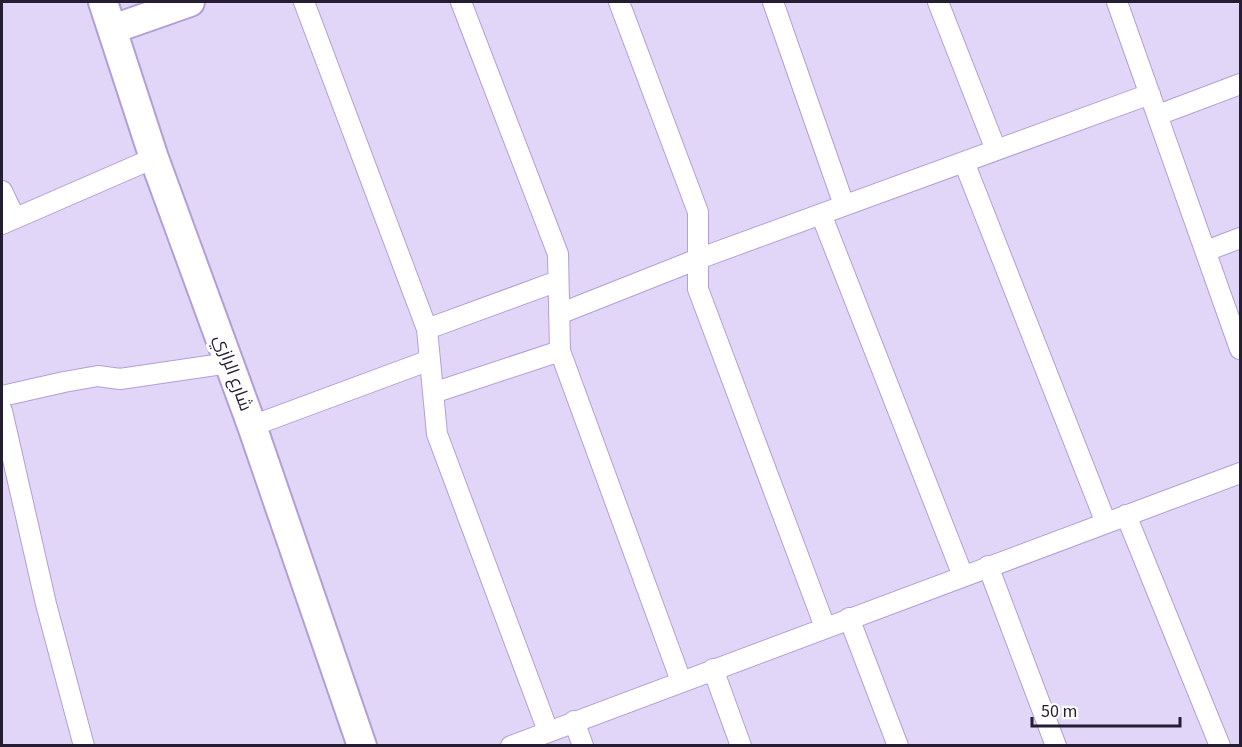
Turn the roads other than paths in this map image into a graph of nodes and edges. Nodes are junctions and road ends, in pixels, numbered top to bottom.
1 (103, 2) edge
2 (189, 2) edge
3 (304, 2) edge
4 (461, 2) edge
5 (619, 2) edge
6 (773, 2) edge
7 (938, 2) edge
8 (1117, 2) edge
9 (113, 29) junction
10 (1240, 84) edge
11 (1150, 94) junction
12 (1158, 115) junction
13 (996, 150) junction
14 (154, 158) junction
15 (964, 162) junction
16 (2, 191) edge
17 (844, 206) junction
18 (821, 214) junction
19 (8, 221) edge
20 (1240, 238) edge
21 (1206, 251) junction
22 (698, 259) junction
23 (558, 281) junction
24 (559, 314) junction
25 (427, 329) junction
26 (1240, 349) edge
27 (560, 351) junction
28 (430, 360) junction
29 (229, 363) junction
30 (433, 393) junction
31 (2, 396) edge
32 (2, 411) edge
33 (252, 426) junction
34 (1240, 472) edge
35 (1126, 515) junction
36 (1106, 523) junction
37 (988, 566) junction
38 (963, 576) junction
39 (849, 618) junction
40 (825, 627) junction
41 (713, 669) junction
42 (681, 681) junction
43 (574, 721) junction
44 (548, 731) junction
45 (84, 746) edge
46 (362, 746) edge
47 (511, 746) edge
48 (583, 746) edge
49 (741, 746) edge
50 (898, 746) edge
51 (1056, 746) edge
52 (1220, 746) edge

1 - 9 street, شارع الرازي
2 - 9 street
3 - 25 street
4 - 23 street
5 - 22 street
6 - 17 street
7 - 13 street
8 - 11 street
9 - 14 street, شارع الرازي
10 - 12 street
11 - 12 street
11 - 13 street
12 - 21 street
13 - 15 street
14 - 19 street
14 - 29 street, شارع الرازي
15 - 17 street
15 - 36 street
16 - 19 street
17 - 18 street
18 - 22 street
18 - 38 street
20 - 21 street
21 - 26 street
22 - 24 street
22 - 40 street
23 - 24 street
23 - 25 street
24 - 27 street
25 - 28 street
27 - 30 street
27 - 42 street
28 - 30 street
28 - 33 street
29 - 31 street
29 - 33 street, شارع الرازي
30 - 44 street
32 - 45 street
33 - 46 street, شارع الرازي
34 - 35 street
35 - 36 street
35 - 52 street
36 - 37 street
37 - 38 street
37 - 51 street
38 - 39 street
39 - 40 street
39 - 50 street
40 - 41 street
41 - 42 street
41 - 49 street
42 - 43 street
43 - 44 street
43 - 48 street
44 - 47 street

